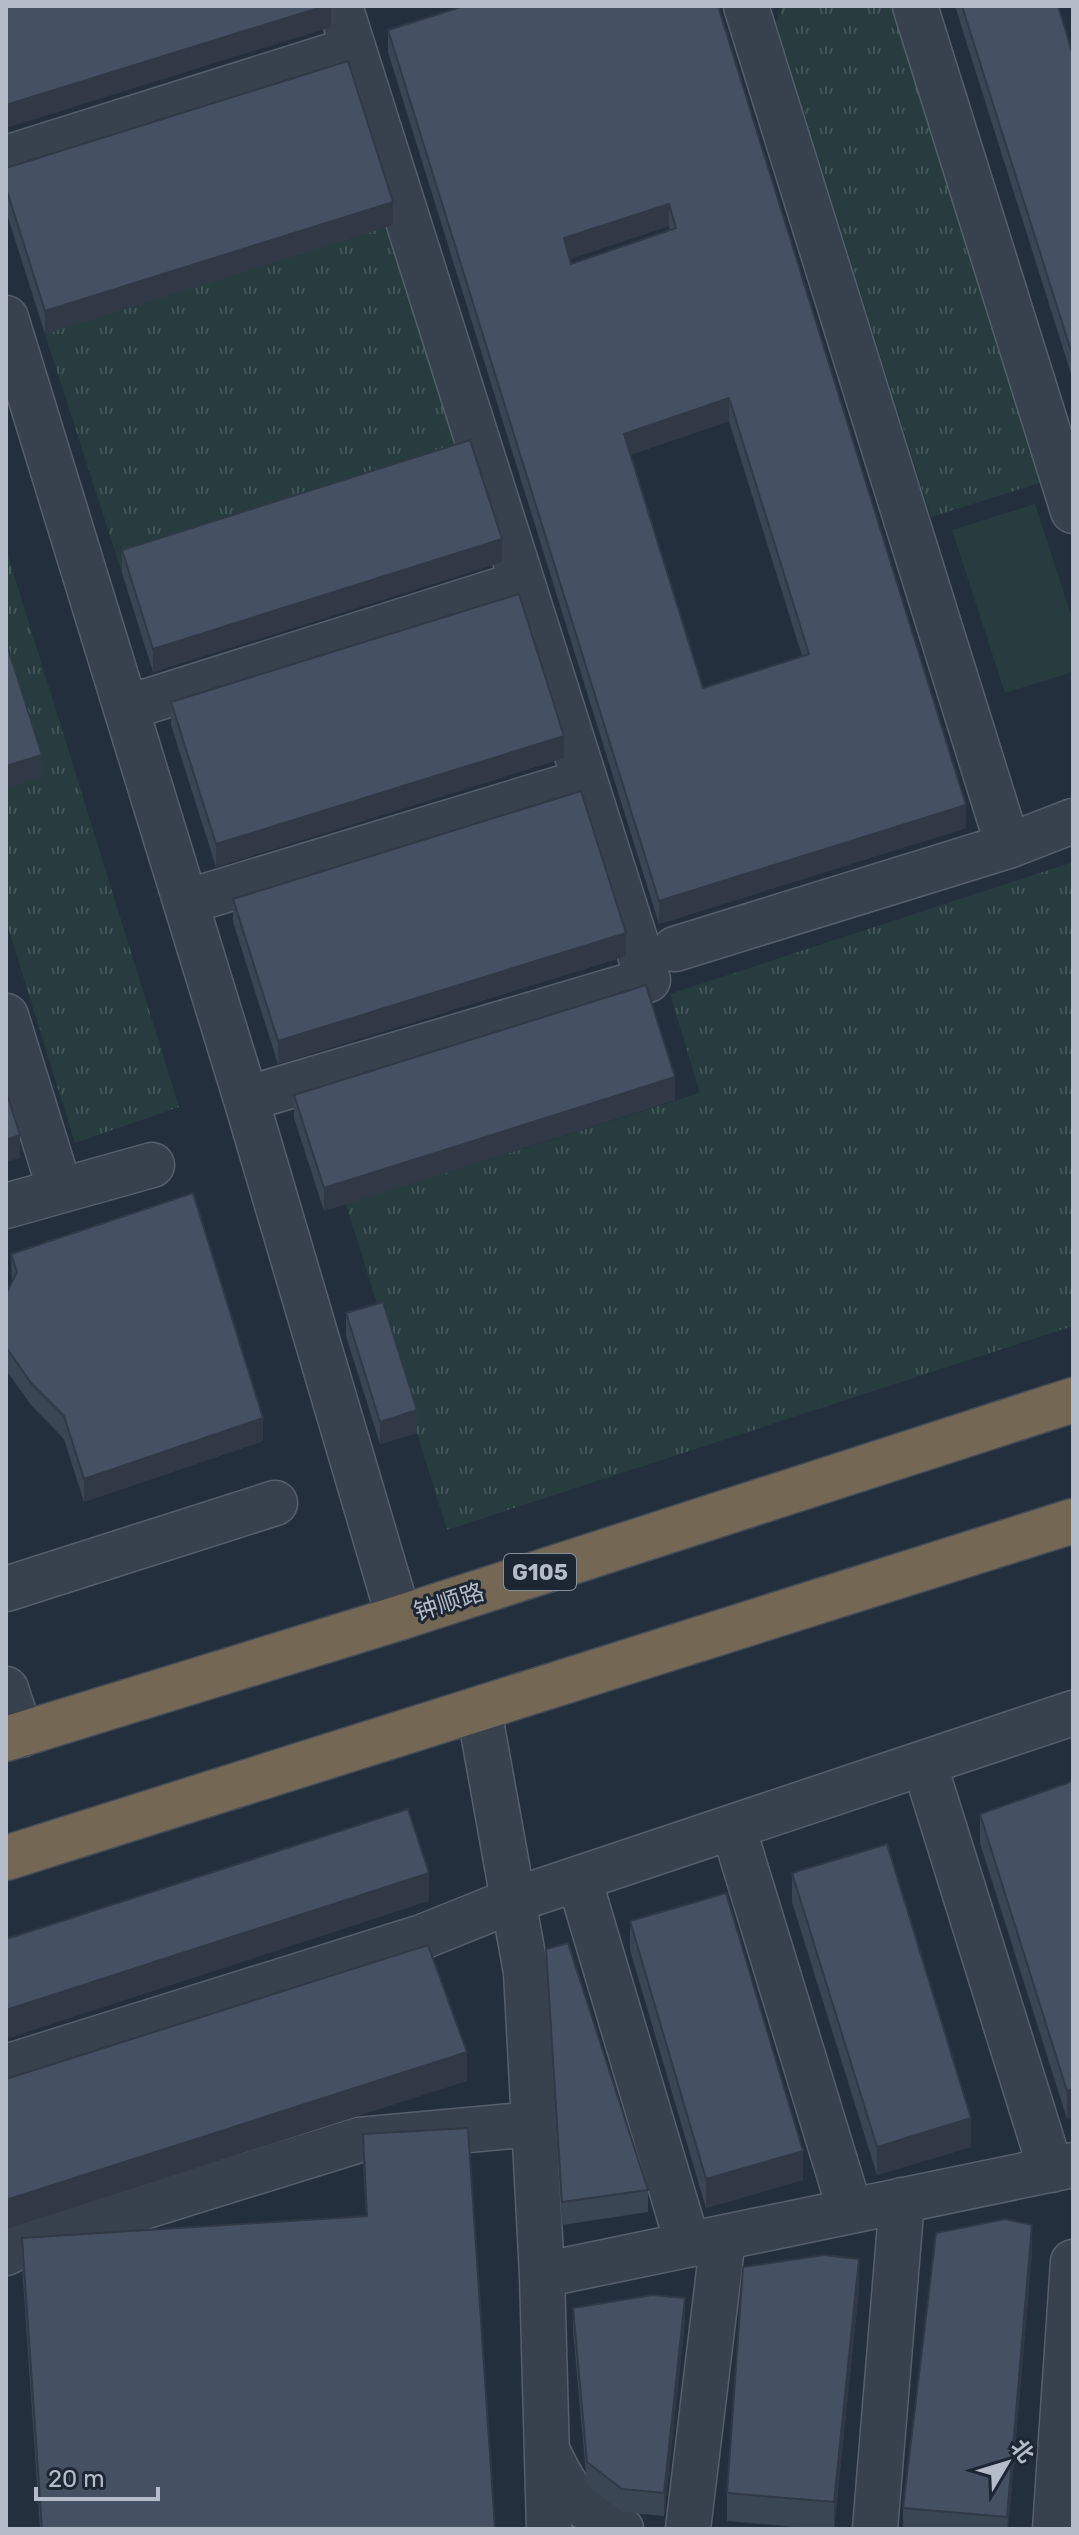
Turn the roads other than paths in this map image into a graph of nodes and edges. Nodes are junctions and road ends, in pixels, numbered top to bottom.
1 (340, 6) edge
2 (746, 6) edge
3 (915, 6) edge
4 (353, 49) junction
5 (6, 158) edge
6 (6, 318) edge
7 (1073, 511) edge
8 (522, 583) junction
9 (126, 708) junction
10 (585, 781) junction
11 (1073, 821) edge
12 (1008, 846) junction
13 (186, 902) junction
14 (675, 949) dead end
15 (6, 1016) edge
16 (246, 1099) junction
17 (152, 1165) dead end
18 (60, 1190) junction
19 (6, 1206) edge
20 (1073, 1400) edge
21 (275, 1503) dead end
22 (1073, 1521) edge
23 (6, 1589) edge
24 (399, 1618) junction
25 (6, 1689) edge
26 (479, 1710) junction
27 (1073, 1713) edge
28 (14, 1737) edge
29 (924, 1763) junction
30 (733, 1827) junction
31 (6, 1858) edge
32 (579, 1879) junction
33 (514, 1900) junction
34 (6, 2067) edge
35 (534, 2124) junction
36 (1062, 2167) edge
37 (902, 2200) junction
38 (850, 2210) junction
39 (706, 2241) junction
40 (6, 2253) edge
41 (1073, 2262) edge
42 (542, 2275) junction
43 (549, 2454) junction
44 (549, 2529) edge
45 (621, 2529) edge
46 (688, 2529) edge
47 (875, 2529) edge
48 (1055, 2529) edge

1 - 4 lane
2 - 12 lane
3 - 7 lane
4 - 5 lane
4 - 8 lane
6 - 9 lane
8 - 9 lane
8 - 10 lane
9 - 13 lane
10 - 13 lane
10 - 16 lane
11 - 12 lane
12 - 14 lane
13 - 16 lane
15 - 18 lane
16 - 24 lane
17 - 18 lane
18 - 19 lane
20 - 24 highway, 钟顺路 / G105
21 - 23 lane
22 - 26 highway
24 - 28 highway, 钟顺路 / G105
25 - 28 lane
26 - 31 highway
26 - 33 lane
27 - 29 lane
29 - 30 lane
29 - 36 lane
30 - 32 lane
30 - 38 lane
32 - 33 lane
32 - 39 lane
33 - 34 lane
33 - 35 lane
35 - 40 lane
35 - 42 lane
36 - 37 lane
37 - 38 lane
37 - 47 lane
38 - 39 lane
39 - 42 lane
39 - 46 lane
41 - 48 lane
42 - 43 lane
43 - 44 lane
43 - 45 lane

